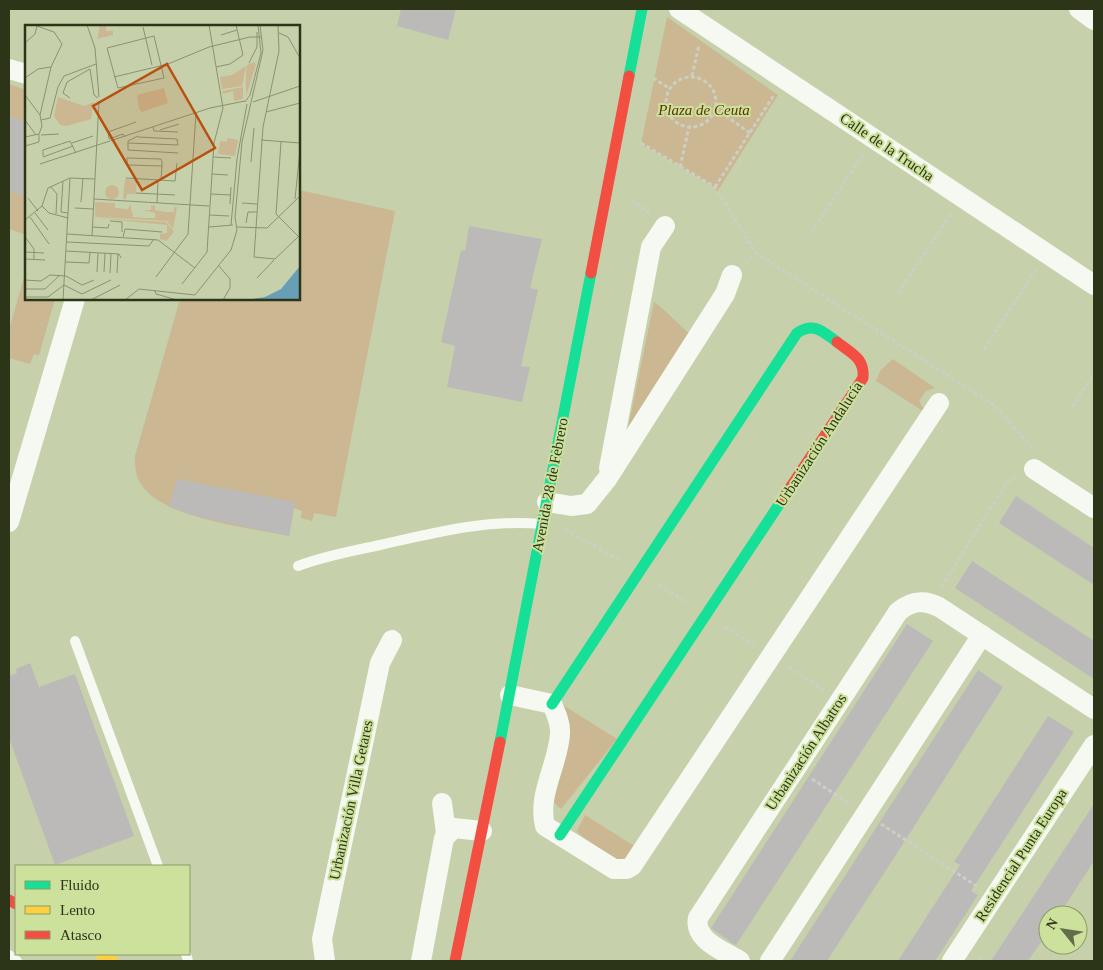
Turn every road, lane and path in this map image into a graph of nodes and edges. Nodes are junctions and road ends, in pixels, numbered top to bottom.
1 (642, 9) edge
2 (679, 9) edge
3 (1079, 9) edge
4 (1094, 20) edge
5 (703, 25) junction
6 (9, 69) edge
7 (25, 74) edge
8 (692, 76) junction
9 (652, 78) dead end
10 (785, 79) junction
11 (669, 88) junction
12 (715, 108) junction
13 (689, 127) junction
14 (750, 133) junction
15 (873, 138) junction
16 (680, 167) dead end
17 (714, 187) dead end
18 (962, 197) junction
19 (665, 226) dead end
20 (811, 233) dead end
21 (1046, 254) junction
22 (732, 275) dead end
23 (1094, 285) edge
24 (898, 293) dead end
25 (75, 300) edge
26 (984, 349) dead end
27 (1094, 374) edge
28 (939, 403) dead end
29 (1072, 407) dead end
30 (1034, 469) dead end
31 (607, 479) junction
32 (547, 502) junction
33 (1094, 508) edge
34 (9, 522) edge
35 (542, 524) junction
36 (298, 566) dead end
37 (982, 635) junction
38 (392, 640) dead end
39 (75, 641) dead end
40 (510, 695) junction
41 (552, 704) junction
42 (1094, 709) edge
43 (1093, 748) edge
44 (796, 768) junction
45 (442, 803) dead end
46 (866, 814) junction
47 (482, 831) junction
48 (446, 833) junction
49 (560, 835) junction
50 (158, 865) edge
51 (993, 897) junction
52 (9, 955) edge
53 (102, 955) edge
54 (17, 961) edge
55 (113, 961) edge
56 (324, 961) edge
57 (421, 961) edge
58 (455, 961) edge
59 (740, 961) edge
60 (770, 961) edge
61 (952, 961) edge

1 - 32 street, Avenida 28 de Febrero
2 - 5 street, Calle de la Trucha
3 - 4 street
5 - 8 path
5 - 10 street, Calle de la Trucha
6 - 7 street
8 - 11 path
8 - 12 path
9 - 11 path
10 - 14 path
10 - 15 street, Calle de la Trucha
11 - 13 path
12 - 13 path
12 - 14 path
13 - 16 path
14 - 17 path
15 - 18 street, Calle de la Trucha
15 - 20 path
18 - 21 street, Calle de la Trucha
18 - 24 path
19 - 31 street
21 - 23 street, Calle de la Trucha
21 - 26 path
22 - 31 street
25 - 34 street
27 - 29 path
28 - 49 street
30 - 33 street
31 - 32 street
32 - 35 street, Avenida 28 de Febrero
35 - 36 lane
35 - 40 street, Avenida 28 de Febrero
37 - 42 street, Urbanización Albatros
37 - 44 street, Urbanización Albatros
37 - 46 street
38 - 56 street, Urbanización Villa Getares
39 - 50 lane
40 - 41 street
40 - 47 street, Avenida 28 de Febrero
41 - 49 street
41 - 49 street, Urbanización Andalucía
43 - 51 street, Residencial Punta Europa
44 - 46 path
44 - 59 street, Urbanización Albatros
45 - 48 street
46 - 51 path
46 - 60 street
47 - 48 street
47 - 58 street, Avenida 28 de Febrero
48 - 57 street
51 - 61 street, Residencial Punta Europa
52 - 54 lane
53 - 55 street

